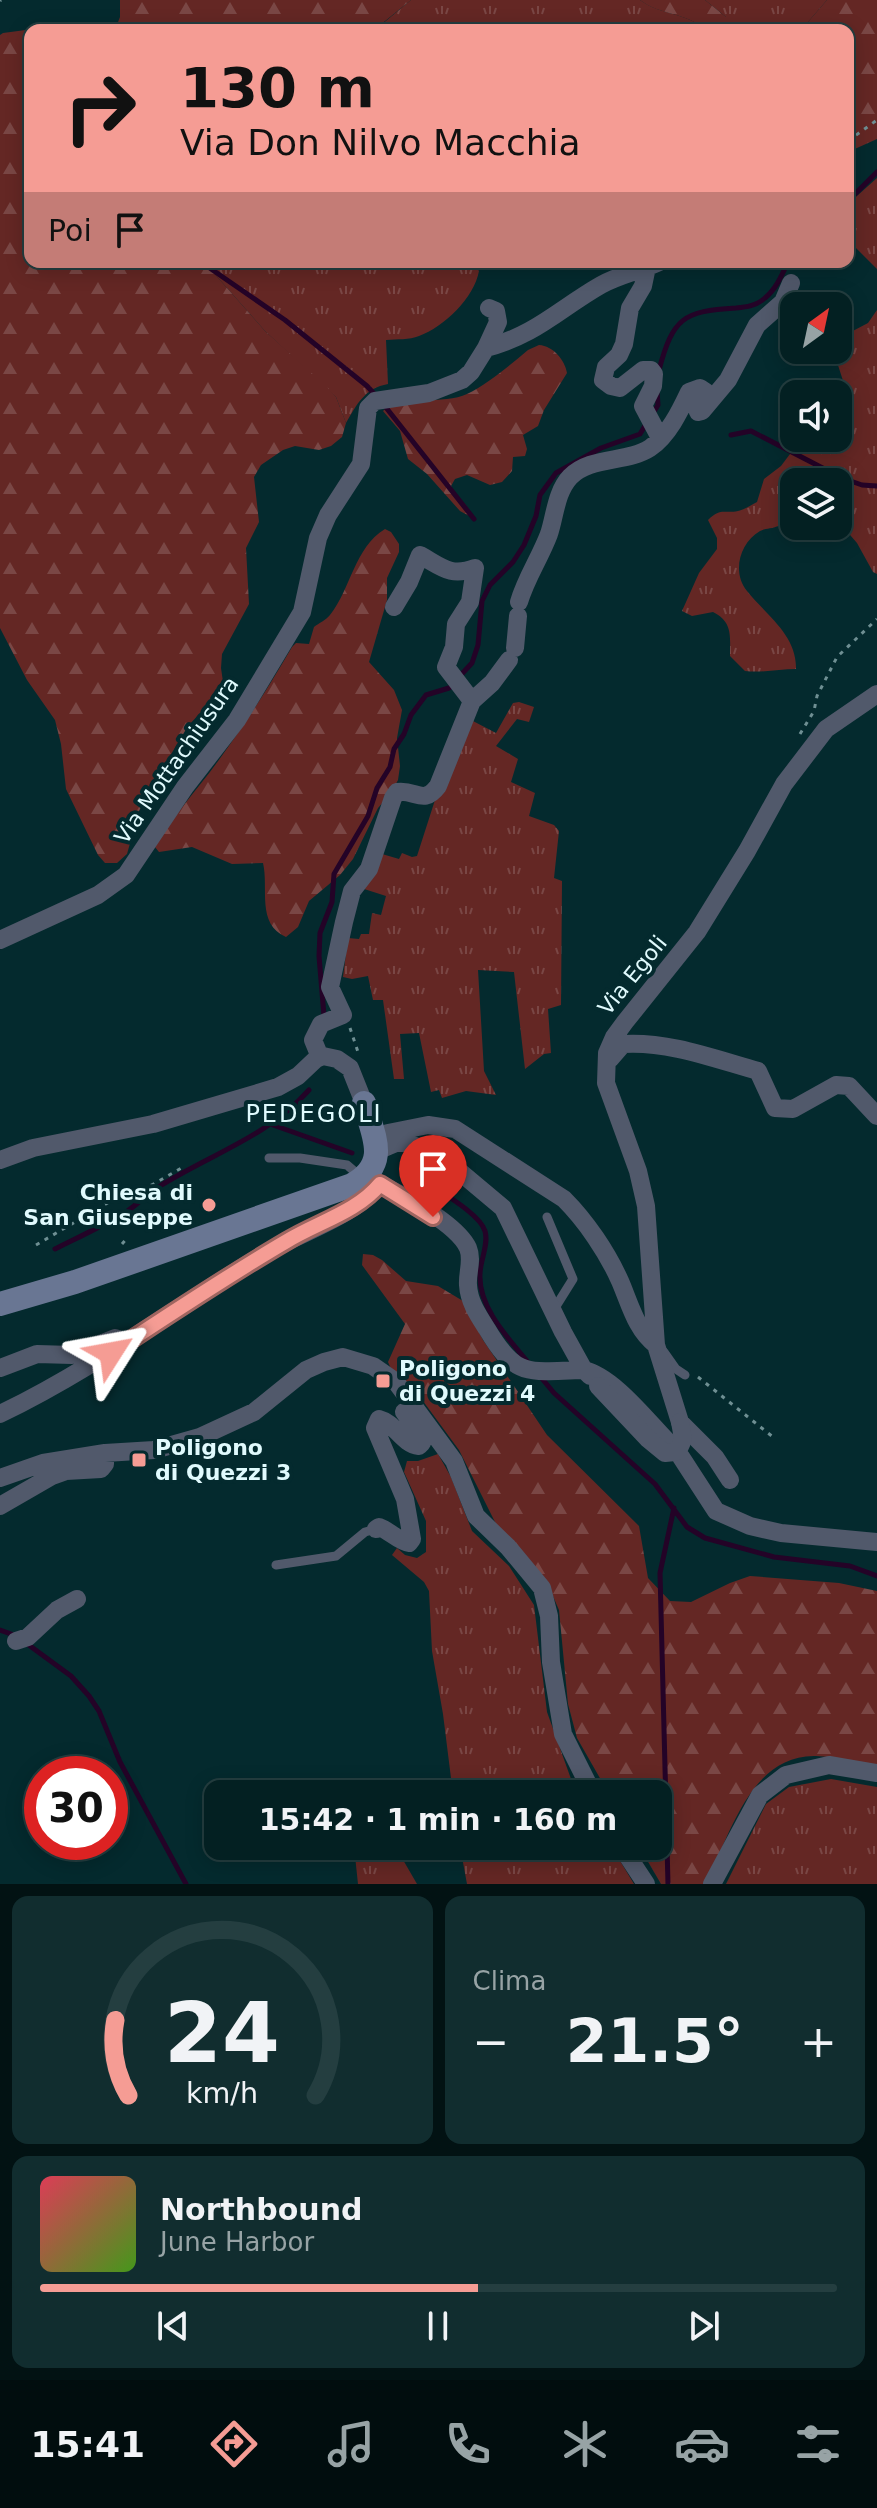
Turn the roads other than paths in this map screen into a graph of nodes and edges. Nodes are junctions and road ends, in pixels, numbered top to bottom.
1 (645, 268) edge
2 (652, 268) edge
3 (791, 283) dead end
4 (489, 308) dead end
5 (486, 348) junction
6 (660, 438) junction
7 (394, 607) dead end
8 (463, 688) junction
9 (877, 694) edge
10 (0, 940) edge
11 (320, 1057) junction
12 (605, 1066) junction
13 (364, 1103) joint
14 (877, 1116) edge
15 (407, 1143) junction
16 (377, 1151) junction
17 (269, 1158) dead end
18 (0, 1160) edge
19 (371, 1180) junction
20 (547, 1217) dead end
21 (0, 1304) edge
22 (553, 1311) junction
23 (127, 1342) junction
24 (655, 1342) junction
25 (0, 1368) edge
26 (578, 1370) junction
27 (687, 1373) road end
28 (396, 1382) junction
29 (0, 1414) edge
30 (680, 1422) junction
31 (105, 1453) junction
32 (0, 1478) edge
33 (730, 1480) dead end
34 (0, 1506) edge
35 (376, 1529) joint
36 (877, 1542) edge
37 (276, 1565) dead end
38 (77, 1599) dead end
39 (21, 1640) dead end
40 (877, 1773) edge
41 (586, 1780) edge
42 (630, 1860) edge
43 (646, 1884) edge
44 (712, 1884) edge

1 - 5 street
2 - 6 street
3 - 6 street
4 - 5 street, Via Mottachiusura
5 - 10 street, Via Mottachiusura
6 - 8 street
7 - 8 street
8 - 11 street
9 - 12 street, Via Egoli
11 - 13 street
11 - 18 street
12 - 14 street
12 - 24 street
13 - 16 street
15 - 16 street
15 - 22 street
15 - 24 street
16 - 19 street
17 - 19 lane
19 - 21 street
19 - 23 street
19 - 26 street
20 - 22 lane
22 - 26 street
23 - 25 street
23 - 29 street
24 - 27 lane
24 - 30 street
26 - 30 street, bridge
26 - 36 street
28 - 31 street
28 - 35 street
28 - 41 street
30 - 33 street
31 - 32 street
31 - 34 street
35 - 37 lane
38 - 39 street
40 - 44 street
42 - 43 street

